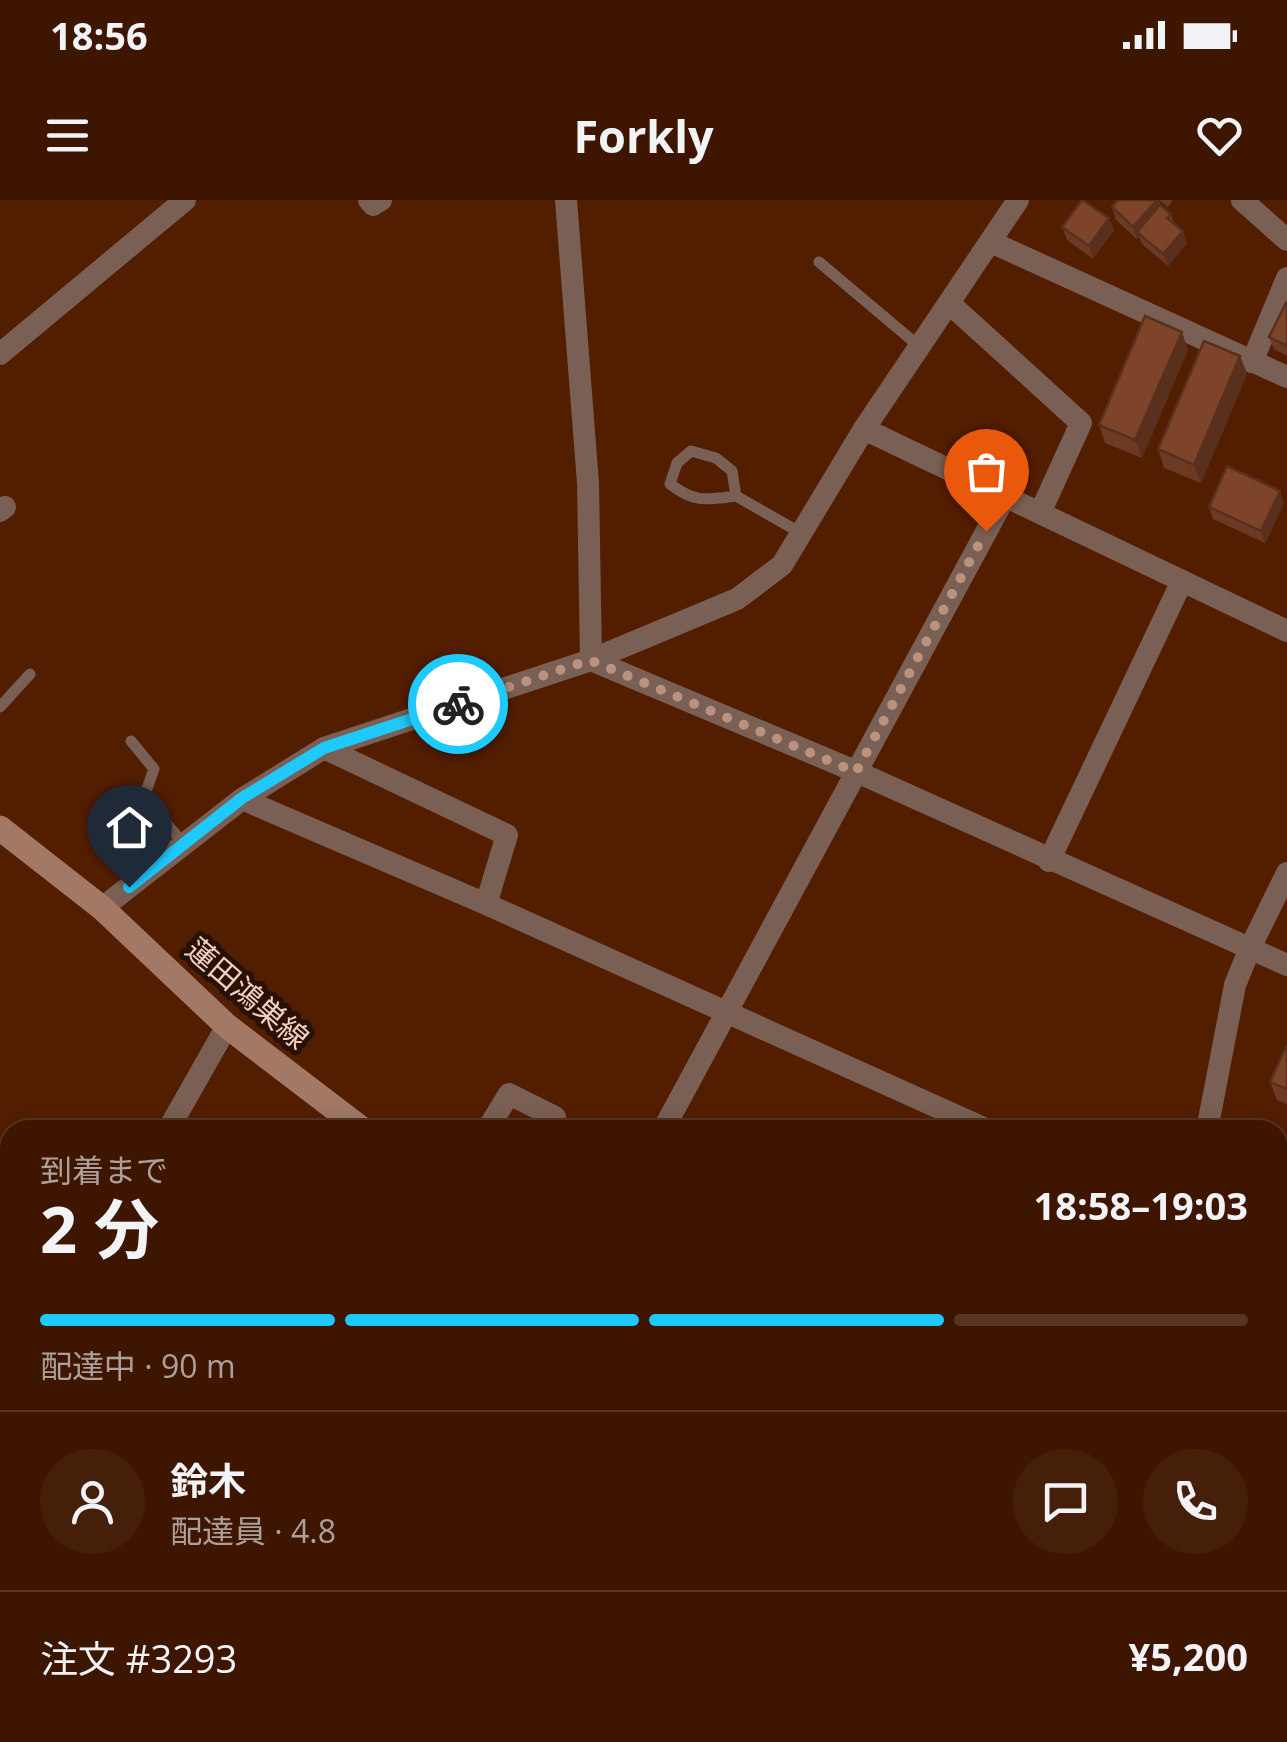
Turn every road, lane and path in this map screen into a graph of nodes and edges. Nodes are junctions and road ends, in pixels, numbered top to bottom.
1 (185, 200) edge
2 (370, 200) edge
3 (381, 200) edge
4 (566, 200) edge
5 (1018, 200) edge
6 (1242, 200) edge
7 (1287, 240) edge
8 (992, 242) junction
9 (819, 262) dead end
10 (1287, 278) edge
11 (950, 303) junction
12 (920, 347) junction
13 (0, 354) edge
14 (1252, 362) junction
15 (1287, 377) edge
16 (864, 429) junction
17 (736, 496) junction
18 (1005, 496) junction
19 (1040, 514) junction
20 (801, 533) junction
21 (1182, 581) junction
22 (1287, 632) edge
23 (590, 660) junction
24 (30, 674) dead end
25 (0, 707) edge
26 (131, 741) dead end
27 (324, 748) junction
28 (856, 772) junction
29 (242, 798) junction
30 (0, 828) edge
31 (184, 844) junction
32 (1049, 860) junction
33 (1287, 873) edge
34 (486, 904) junction
35 (102, 908) junction
36 (1250, 948) junction
37 (1287, 966) edge
38 (727, 1012) junction
39 (227, 1026) junction
40 (174, 1120) edge
41 (350, 1120) edge
42 (494, 1120) edge
43 (553, 1120) edge
44 (668, 1120) edge
45 (966, 1120) edge
46 (1208, 1120) edge

1 - 13 street
2 - 3 street
4 - 23 street
5 - 8 street
6 - 7 street
8 - 11 street
8 - 14 street
9 - 12 lane
10 - 14 street
11 - 12 street
11 - 19 street
12 - 16 street
14 - 15 street
16 - 18 street
16 - 20 street
17 - 17 lane
17 - 20 lane
18 - 19 street
18 - 28 street
19 - 21 street
20 - 23 street
21 - 22 street
21 - 32 street
23 - 27 street
23 - 28 street
24 - 25 lane
26 - 31 lane
27 - 29 street
27 - 34 street
28 - 32 street
28 - 38 street
29 - 31 street
29 - 34 street
30 - 35 main road, 蓮田鴻巣線
31 - 35 street
32 - 36 street
33 - 36 street
34 - 38 street
35 - 39 main road, 蓮田鴻巣線
36 - 37 street
36 - 46 street
38 - 44 street
38 - 45 street
39 - 40 street
39 - 41 main road, 蓮田鴻巣線
42 - 43 street

